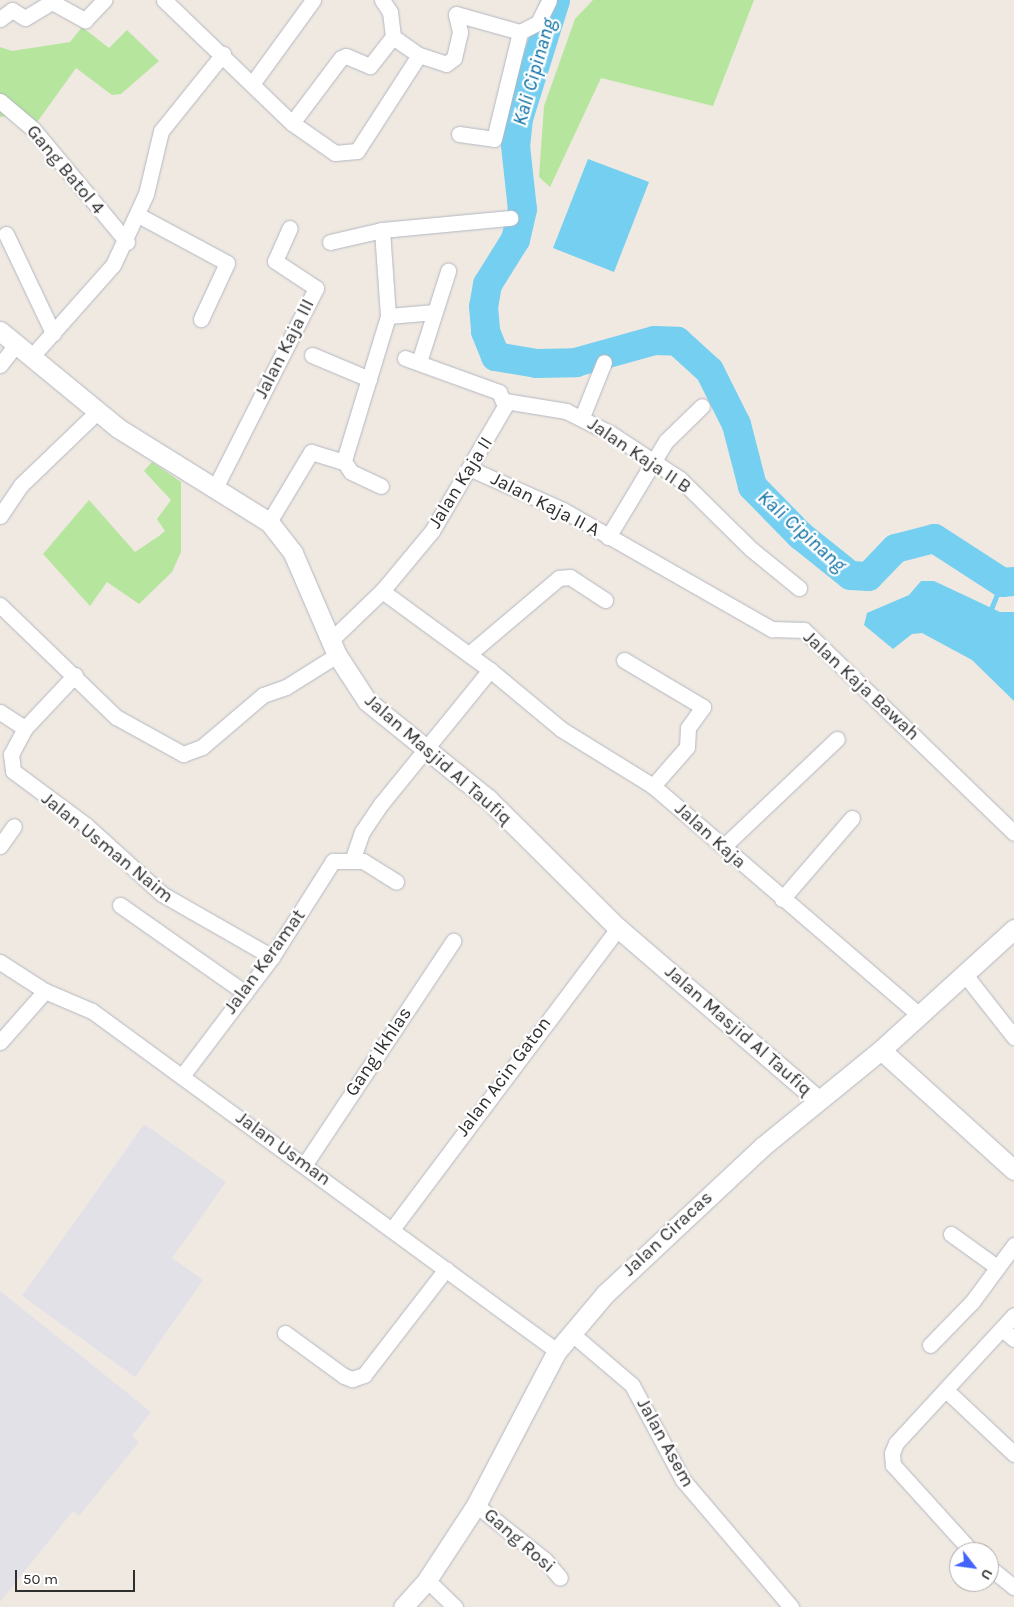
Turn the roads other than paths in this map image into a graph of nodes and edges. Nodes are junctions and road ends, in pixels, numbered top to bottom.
1 (104, 0) edge
2 (164, 0) edge
3 (313, 0) edge
4 (382, 0) edge
5 (549, 0) edge
6 (457, 7) edge
7 (0, 19) edge
8 (520, 32) junction
9 (393, 37) junction
10 (222, 54) junction
11 (419, 56) junction
12 (252, 84) junction
13 (0, 101) edge
14 (292, 123) junction
15 (458, 134) dead end
16 (138, 215) junction
17 (510, 218) dead end
18 (290, 228) dead end
19 (382, 230) junction
20 (6, 234) dead end
21 (127, 242) junction
22 (330, 242) dead end
23 (448, 271) dead end
24 (435, 312) junction
25 (388, 316) junction
26 (200, 319) dead end
27 (0, 331) edge
28 (53, 334) junction
29 (18, 343) junction
30 (312, 354) dead end
31 (33, 355) junction
32 (604, 362) dead end
33 (0, 365) edge
34 (369, 378) junction
35 (505, 400) junction
36 (702, 406) dead end
37 (98, 411) junction
38 (582, 417) junction
39 (343, 460) junction
40 (652, 461) junction
41 (471, 469) junction
42 (381, 486) dead end
43 (215, 488) junction
44 (0, 516) edge
45 (269, 522) junction
46 (608, 537) junction
47 (800, 588) dead end
48 (382, 591) junction
49 (605, 600) dead end
50 (0, 605) edge
51 (334, 648) junction
52 (469, 654) junction
53 (624, 660) dead end
54 (490, 670) junction
55 (75, 675) junction
56 (0, 712) edge
57 (25, 728) junction
58 (837, 739) dead end
59 (426, 750) junction
60 (653, 786) junction
61 (852, 818) dead end
62 (14, 826) dead end
63 (1014, 833) edge
64 (0, 846) edge
65 (723, 848) junction
66 (353, 858) junction
67 (396, 882) dead end
68 (782, 899) junction
69 (120, 904) dead end
70 (618, 928) junction
71 (1014, 929) edge
72 (453, 941) dead end
73 (272, 957) junction
74 (0, 962) edge
75 (966, 976) junction
76 (45, 991) junction
77 (244, 993) junction
78 (920, 1016) junction
79 (1014, 1037) edge
80 (0, 1042) edge
81 (881, 1050) junction
82 (182, 1076) junction
83 (816, 1099) junction
84 (305, 1164) junction
85 (1014, 1170) edge
86 (393, 1228) junction
87 (951, 1234) dead end
88 (1014, 1245) edge
89 (998, 1267) junction
90 (446, 1269) junction
91 (1014, 1315) edge
92 (285, 1333) dead end
93 (571, 1333) junction
94 (1008, 1334) edge
95 (930, 1345) dead end
96 (557, 1351) junction
97 (948, 1391) junction
98 (1014, 1454) edge
99 (476, 1505) junction
100 (963, 1542) edge
101 (999, 1575) edge
102 (560, 1578) dead end
103 (428, 1580) junction
104 (1014, 1587) edge
105 (403, 1607) edge
106 (455, 1607) edge
107 (791, 1607) edge

1 - 7 street
2 - 10 street
3 - 12 street
4 - 9 street
5 - 8 street
6 - 8 street
6 - 11 street
8 - 15 street
9 - 11 street
9 - 14 street
10 - 12 street
10 - 16 street
11 - 14 street
12 - 14 street
13 - 21 street, Gang Batol 4
16 - 21 street
16 - 26 street
17 - 19 street
18 - 43 street, Jalan Kaja III
19 - 22 street
19 - 25 street
20 - 28 street
21 - 28 street
23 - 24 street
24 - 25 street
24 - 35 street
25 - 34 street
27 - 29 street, Jalan Masjid Al Taufiq
28 - 31 street
29 - 31 street, Jalan Masjid Al Taufiq
29 - 33 street
30 - 34 street
31 - 37 street, Jalan Masjid Al Taufiq
32 - 38 street
34 - 39 street
35 - 38 street, Jalan Kaja II B
35 - 41 street, Jalan Kaja II
36 - 40 street, Jalan Kaja II A
37 - 43 street, Jalan Masjid Al Taufiq
37 - 44 street
38 - 40 street, Jalan Kaja II B
39 - 42 street
39 - 45 street
40 - 46 street, Jalan Kaja II A
40 - 47 street, Jalan Kaja II B
41 - 46 street, Jalan Kaja II A
41 - 48 street, Jalan Kaja II
43 - 45 street, Jalan Masjid Al Taufiq
45 - 51 street, Jalan Masjid Al Taufiq
46 - 63 street, Jalan Kaja Bawah
48 - 51 street, Jalan Kaja II
48 - 52 street, Jalan Kaja
49 - 52 street
50 - 55 street, Jalan Kaja II
51 - 55 street, Jalan Kaja II
51 - 59 street, Jalan Masjid Al Taufiq
52 - 54 street, Jalan Kaja
53 - 60 street
54 - 59 street
54 - 60 street, Jalan Kaja
55 - 57 street, Jalan Usman Naim
56 - 57 street
57 - 73 street, Jalan Usman Naim
58 - 65 street
59 - 66 street
59 - 70 street, Jalan Masjid Al Taufiq
60 - 65 street, Jalan Kaja
61 - 68 street
62 - 64 street
65 - 68 street, Jalan Kaja
66 - 67 street
66 - 73 street, Jalan Keramat
68 - 78 street, Jalan Kaja
69 - 77 street
70 - 83 street, Jalan Masjid Al Taufiq
70 - 86 street, Jalan Acin Gaton
71 - 75 street, Jalan Ciracas
72 - 84 street, Gang Ikhlas
73 - 77 street, Jalan Keramat
74 - 76 street, Jalan Usman
75 - 78 street, Jalan Ciracas
75 - 79 street
76 - 80 street
76 - 82 street, Jalan Usman
77 - 82 street, Jalan Keramat
78 - 81 street, Jalan Ciracas
81 - 83 street, Jalan Ciracas
81 - 85 street
82 - 84 street, Jalan Usman
83 - 93 street, Jalan Ciracas
84 - 86 street, Jalan Usman
86 - 90 street, Jalan Usman
87 - 89 street
88 - 89 street
89 - 95 street
90 - 92 street
90 - 96 street, Jalan Usman
91 - 94 street
93 - 96 street, Jalan Ciracas
93 - 107 street, Jalan Asem
94 - 97 street
96 - 99 street, Jalan Ciracas
97 - 98 street
97 - 100 street
99 - 102 street, Gang Rosi
99 - 103 street, Jalan Ciracas
101 - 104 street
103 - 105 street, Jalan Ciracas
103 - 106 street

